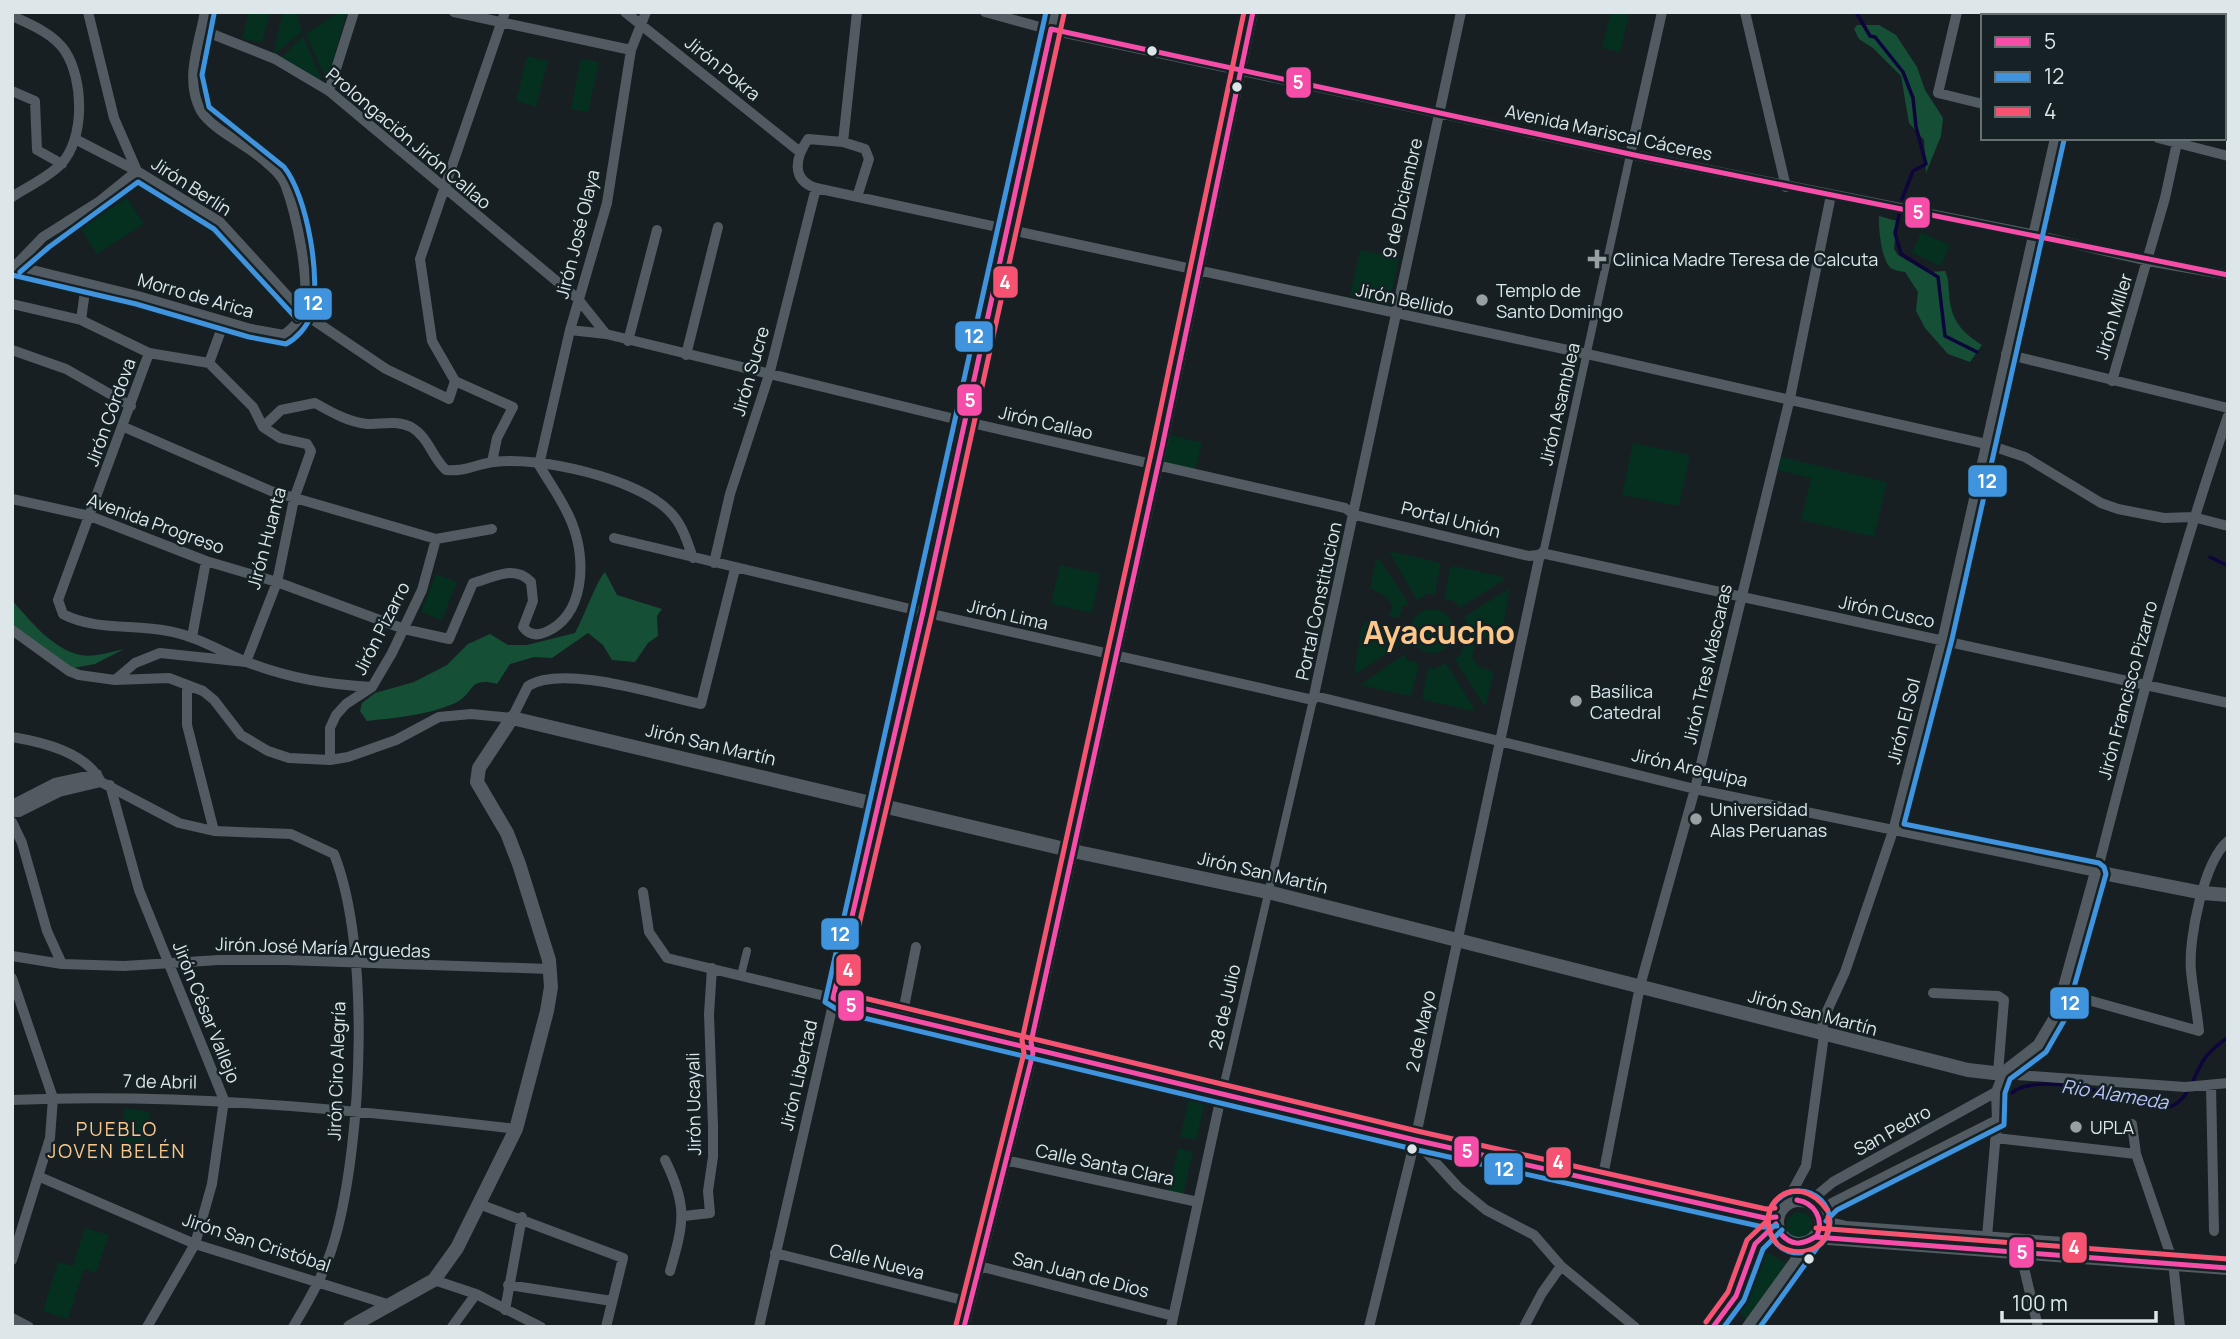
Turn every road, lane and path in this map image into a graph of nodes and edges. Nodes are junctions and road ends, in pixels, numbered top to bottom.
1 (88, 12) edge
2 (205, 12) edge
3 (354, 12) edge
4 (454, 12) edge
5 (625, 12) edge
6 (646, 12) edge
7 (857, 12) edge
8 (985, 12) edge
9 (1055, 12) edge
10 (1253, 12) edge
11 (1461, 12) edge
12 (1662, 12) edge
13 (1745, 12) edge
14 (1956, 12) edge
15 (12, 16) edge
16 (503, 17) edge
17 (642, 25) junction
18 (1051, 29) junction
19 (202, 30) junction
20 (631, 50) junction
21 (1239, 71) junction
22 (12, 91) edge
23 (328, 91) junction
24 (1981, 104) edge
25 (1439, 113) junction
26 (75, 139) junction
27 (2055, 140) edge
28 (2177, 140) edge
29 (843, 142) junction
30 (800, 152) junction
31 (1630, 155) junction
32 (2228, 156) edge
33 (62, 164) junction
34 (138, 171) junction
35 (1786, 187) junction
36 (816, 188) junction
37 (444, 190) junction
38 (1831, 195) junction
39 (12, 197) edge
40 (857, 197) junction
41 (718, 227) dead end
42 (657, 230) dead end
43 (1008, 231) junction
44 (2031, 236) junction
45 (2148, 261) junction
46 (13, 267) edge
47 (1198, 271) junction
48 (2228, 275) edge
49 (86, 284) junction
50 (578, 299) junction
51 (12, 304) edge
52 (303, 313) junction
53 (1395, 314) junction
54 (82, 320) junction
55 (224, 322) junction
56 (570, 330) junction
57 (606, 334) junction
58 (628, 341) junction
59 (12, 350) edge
60 (149, 354) junction
61 (2006, 354) junction
62 (687, 355) junction
63 (1588, 355) junction
64 (209, 363) junction
65 (769, 375) junction
66 (455, 381) junction
67 (2112, 381) junction
68 (1789, 401) junction
69 (131, 406) junction
70 (2228, 408) edge
71 (2228, 416) edge
72 (963, 421) junction
73 (124, 427) junction
74 (263, 427) junction
75 (1986, 444) junction
76 (492, 462) junction
77 (539, 465) junction
78 (1158, 465) junction
79 (12, 499) edge
80 (294, 499) junction
81 (1355, 515) junction
82 (90, 516) junction
83 (2193, 517) junction
84 (2228, 526) edge
85 (492, 529) dead end
86 (614, 538) dead end
87 (436, 539) junction
88 (1540, 554) junction
89 (693, 558) junction
90 (206, 561) junction
91 (714, 563) junction
92 (736, 569) junction
93 (277, 582) junction
94 (1741, 597) junction
95 (923, 612) junction
96 (404, 629) junction
97 (12, 630) edge
98 (192, 637) junction
99 (1941, 641) junction
100 (1116, 657) junction
101 (246, 662) junction
102 (115, 680) junction
103 (2145, 684) junction
104 (187, 685) junction
105 (372, 687) junction
106 (1314, 698) junction
107 (2228, 703) edge
108 (512, 718) junction
109 (12, 737) edge
110 (1499, 740) junction
111 (330, 760) junction
112 (103, 780) junction
113 (1695, 789) junction
114 (878, 804) junction
115 (12, 805) edge
116 (12, 811) edge
117 (12, 822) edge
118 (214, 831) junction
119 (1893, 831) junction
120 (2228, 841) edge
121 (1073, 850) junction
122 (2097, 872) junction
123 (643, 892) dead end
124 (1268, 892) junction
125 (2203, 893) junction
126 (2228, 895) edge
127 (1458, 938) junction
128 (916, 947) dead end
129 (747, 951) dead end
130 (12, 956) edge
131 (62, 964) junction
132 (168, 964) junction
133 (355, 964) junction
134 (712, 968) junction
135 (549, 969) junction
136 (741, 975) junction
137 (12, 978) edge
138 (1640, 985) junction
139 (1933, 993) dead end
140 (2063, 993) junction
141 (834, 998) junction
142 (902, 1017) junction
143 (1824, 1035) junction
144 (1032, 1047) junction
145 (2000, 1073) junction
146 (2228, 1083) edge
147 (2211, 1085) junction
148 (1222, 1092) junction
149 (1996, 1093) junction
150 (53, 1098) junction
151 (12, 1100) edge
152 (224, 1100) junction
153 (355, 1114) junction
154 (1997, 1120) junction
155 (2132, 1124) dead end
156 (516, 1129) junction
157 (1996, 1138) junction
158 (1415, 1140) junction
159 (2136, 1154) junction
160 (665, 1160) dead end
161 (1005, 1160) junction
162 (40, 1177) junction
163 (1602, 1181) junction
164 (1198, 1202) junction
165 (1809, 1202) junction
166 (480, 1203) junction
167 (1786, 1203) junction
168 (684, 1216) junction
169 (522, 1217) junction
170 (1821, 1219) junction
171 (1776, 1220) junction
172 (2214, 1231) dead end
173 (1987, 1237) junction
174 (1814, 1238) junction
175 (195, 1244) junction
176 (2020, 1251) junction
177 (775, 1253) junction
178 (2171, 1258) junction
179 (2228, 1259) edge
180 (12, 1261) edge
181 (979, 1266) junction
182 (1561, 1266) junction
183 (2228, 1268) edge
184 (670, 1270) dead end
185 (434, 1280) junction
186 (321, 1281) junction
187 (508, 1285) junction
188 (476, 1294) junction
189 (612, 1301) junction
190 (970, 1302) junction
191 (387, 1304) junction
192 (505, 1310) junction
193 (12, 1318) edge
194 (1172, 1321) edge
195 (29, 1327) edge
196 (147, 1327) edge
197 (293, 1327) edge
198 (350, 1327) edge
199 (452, 1327) edge
200 (541, 1327) edge
201 (606, 1327) edge
202 (759, 1327) edge
203 (964, 1327) edge
204 (1369, 1327) edge
205 (1524, 1327) edge
206 (1635, 1327) edge
207 (1713, 1327) edge
208 (1749, 1327) edge
209 (2038, 1327) edge
210 (2180, 1327) edge

1 - 34 street
2 - 19 street
3 - 23 street
4 - 16 street
5 - 17 street, Jirón Pokra
6 - 17 street, Jirón José Olaya
7 - 29 street
8 - 18 street, Avenida Mariscal Cáceres
9 - 18 street, Jirón Libertad
10 - 21 street
11 - 25 street, 9 de Diciembre
12 - 31 street, Jirón Asamblea
13 - 35 street
14 - 24 street
15 - 26 street
16 - 20 street
16 - 37 street
17 - 20 street, Jirón José Olaya
17 - 30 street, Jirón Pokra
18 - 21 street, Avenida Mariscal Cáceres
18 - 43 street, Jirón Libertad
19 - 23 street, Prolongación Jirón Callao
19 - 52 street
20 - 50 street, Jirón José Olaya
21 - 25 street, Avenida Mariscal Cáceres
21 - 47 street
22 - 33 street
23 - 37 street, Prolongación Jirón Callao
25 - 31 street, Avenida Mariscal Cáceres
25 - 53 street, 9 de Diciembre
26 - 33 street
26 - 34 street, Jirón Berlín
27 - 44 street, Jirón El Sol
28 - 32 street
28 - 45 street, Jirón Miller
29 - 30 street
29 - 40 street
30 - 36 street
31 - 35 street, Avenida Mariscal Cáceres
31 - 63 street, Jirón Asamblea
33 - 39 street
34 - 46 street
34 - 52 street, Jirón Berlín
35 - 38 street, Avenida Mariscal Cáceres
36 - 40 street, Jirón Bellido
36 - 65 street, Jirón Sucre
37 - 50 street, Prolongación Jirón Callao
37 - 66 street
38 - 44 street, Avenida Mariscal Cáceres
38 - 68 street, Jirón Tres Máscaras
40 - 43 street, Jirón Bellido
41 - 62 street
42 - 58 street
43 - 47 street, Jirón Bellido
43 - 72 street, Jirón Libertad
44 - 45 street, Avenida Mariscal Cáceres
44 - 61 street, Jirón El Sol
45 - 48 street, Avenida Mariscal Cáceres
45 - 67 street, Jirón Miller
46 - 49 street, Morro de Arica
47 - 53 street, Jirón Bellido
47 - 78 street
49 - 54 street
49 - 55 street, Morro de Arica
50 - 56 street, Jirón José Olaya
50 - 57 street
51 - 54 street
52 - 55 street, Morro de Arica
52 - 66 street
53 - 63 street, Jirón Bellido
53 - 81 street, 9 de Diciembre
54 - 60 street
55 - 64 street
56 - 57 street, Jirón Callao
56 - 77 street, Jirón José Olaya
57 - 58 street, Jirón Callao
58 - 62 street, Jirón Callao
59 - 69 street
60 - 64 street
60 - 69 street, Jirón Córdova
61 - 67 street
61 - 75 street, Jirón El Sol
62 - 65 street, Jirón Callao
63 - 68 street, Jirón Bellido
63 - 88 street, Jirón Asamblea
64 - 74 street
65 - 72 street, Jirón Callao
65 - 91 street, Jirón Sucre
66 - 76 street
67 - 70 street
68 - 75 street, Jirón Bellido
68 - 94 street, Jirón Tres Máscaras
69 - 73 street, Jirón Córdova
71 - 83 street
72 - 78 street, Jirón Callao
72 - 95 street, Jirón Libertad
73 - 80 street
73 - 82 street, Jirón Córdova
74 - 76 street
74 - 80 street, Jirón Huanta
75 - 83 street, Jirón Bellido
75 - 99 street, Jirón El Sol
76 - 77 street
77 - 89 street
77 - 96 street, Avenida Progreso
78 - 81 street, Jirón Callao
78 - 100 street
79 - 82 street, Avenida Progreso
80 - 87 street
80 - 93 street, Jirón Huanta
81 - 88 street, Portal Unión
81 - 106 street, Portal Constitucion
82 - 90 street, Avenida Progreso
82 - 98 street, Jirón Córdova
83 - 84 street, Jirón Bellido
83 - 103 street, Jirón Francisco Pizarro
85 - 87 street
86 - 89 street, Jirón Lima
87 - 96 street, Jirón Pizarro
88 - 94 street, Jirón Cusco
88 - 110 street, 2 de Mayo
89 - 91 street, Jirón Lima
90 - 93 street, Avenida Progreso
90 - 98 street
91 - 92 street, Jirón Lima
92 - 95 street, Jirón Lima
92 - 108 street
93 - 96 street, Avenida Progreso
93 - 101 street, Jirón Huanta
94 - 99 street, Jirón Cusco
94 - 113 street, Jirón Tres Máscaras
95 - 100 street, Jirón Lima
95 - 114 street, Jirón Libertad
96 - 105 street, Jirón Pizarro
97 - 102 street
98 - 101 street
99 - 103 street, Jirón Cusco
99 - 119 street, Jirón El Sol
100 - 106 street, Jirón Lima
100 - 121 street
101 - 102 street
101 - 105 street
102 - 104 street
103 - 107 street, Jirón Cusco
103 - 122 street, Jirón Francisco Pizarro
104 - 111 street
104 - 118 street
105 - 111 street, Jirón Pizarro
106 - 110 street, Jirón Arequipa
106 - 124 street, 28 de Julio
108 - 111 street
108 - 114 street, Jirón San Martín
108 - 135 street
109 - 112 street
110 - 113 street, Jirón Arequipa
110 - 127 street, 2 de Mayo
112 - 115 street
112 - 116 street
112 - 118 street
112 - 132 street, Jirón César Vallejo
113 - 119 street, Jirón Arequipa
113 - 138 street, Jirón Tres Máscaras
114 - 121 street, Jirón San Martín
114 - 141 street, Jirón Libertad
117 - 131 street
118 - 133 street, Jirón Ciro Alegría
119 - 122 street, Jirón Arequipa
119 - 143 street, Jirón El Sol
120 - 125 street
121 - 124 street, Jirón San Martín
121 - 144 street
122 - 125 street, Jirón Arequipa
122 - 140 street
123 - 134 street
124 - 127 street, Jirón San Martín
124 - 148 street, 28 de Julio
125 - 126 street, Jirón Arequipa
125 - 140 street
127 - 138 street, Jirón San Martín
127 - 158 street, 2 de Mayo
128 - 142 street
129 - 136 street
130 - 131 street, Jirón José María Arguedas
131 - 132 street, Jirón José María Arguedas
132 - 133 street, Jirón José María Arguedas
132 - 152 street, Jirón César Vallejo
133 - 135 street, Jirón José María Arguedas
133 - 153 street, Jirón Ciro Alegría
134 - 136 street
134 - 168 street, Jirón Ucayali
135 - 156 street
136 - 141 street
137 - 150 street
138 - 143 street, Jirón San Martín
138 - 163 street, Jirón Tres Máscaras
139 - 145 street
140 - 145 street
141 - 142 street
141 - 177 street, Jirón Libertad
142 - 144 street
143 - 145 street, Jirón San Martín
143 - 167 street, Jirón El Sol
144 - 148 street
144 - 161 street
145 - 147 street
145 - 149 street
146 - 147 street
147 - 172 street
148 - 158 street
148 - 164 street, 28 de Julio
149 - 154 street
149 - 165 street, San Pedro
150 - 151 street, 7 de Abril
150 - 152 street, 7 de Abril
150 - 162 street
152 - 153 street, 7 de Abril
152 - 175 street, Jirón César Vallejo
153 - 156 street, 7 de Abril
153 - 186 street, Jirón Ciro Alegría
154 - 157 street
154 - 170 street, San Pedro
155 - 159 street
156 - 166 street
157 - 159 street
157 - 173 street
158 - 163 street
158 - 182 street
158 - 204 street, 2 de Mayo
159 - 178 street
160 - 168 street
161 - 164 street, Calle Santa Clara
161 - 181 street
162 - 175 street, Jirón San Cristóbal
162 - 180 street
163 - 171 street
164 - 194 street, 28 de Julio
165 - 167 street
165 - 170 street
166 - 169 street
166 - 185 street
167 - 171 street
168 - 184 street
169 - 187 street
169 - 189 street
170 - 173 street
170 - 174 street
171 - 174 street
171 - 207 street
173 - 178 street
174 - 176 street
174 - 208 street
175 - 186 street, Jirón San Cristóbal
175 - 196 street, Jirón César Vallejo
176 - 178 street
176 - 209 street
177 - 190 street, Calle Nueva
177 - 202 street, Jirón Libertad
178 - 179 street
178 - 183 street
178 - 210 street
181 - 190 street
181 - 194 street, San Juan de Dios
182 - 205 street
182 - 206 street
185 - 188 street
185 - 191 street
186 - 191 street, Jirón San Cristóbal
186 - 197 street, Jirón Ciro Alegría
187 - 189 street
187 - 192 street
188 - 192 street
188 - 199 street
189 - 201 street
190 - 203 street
191 - 198 street
192 - 200 street
193 - 195 street

